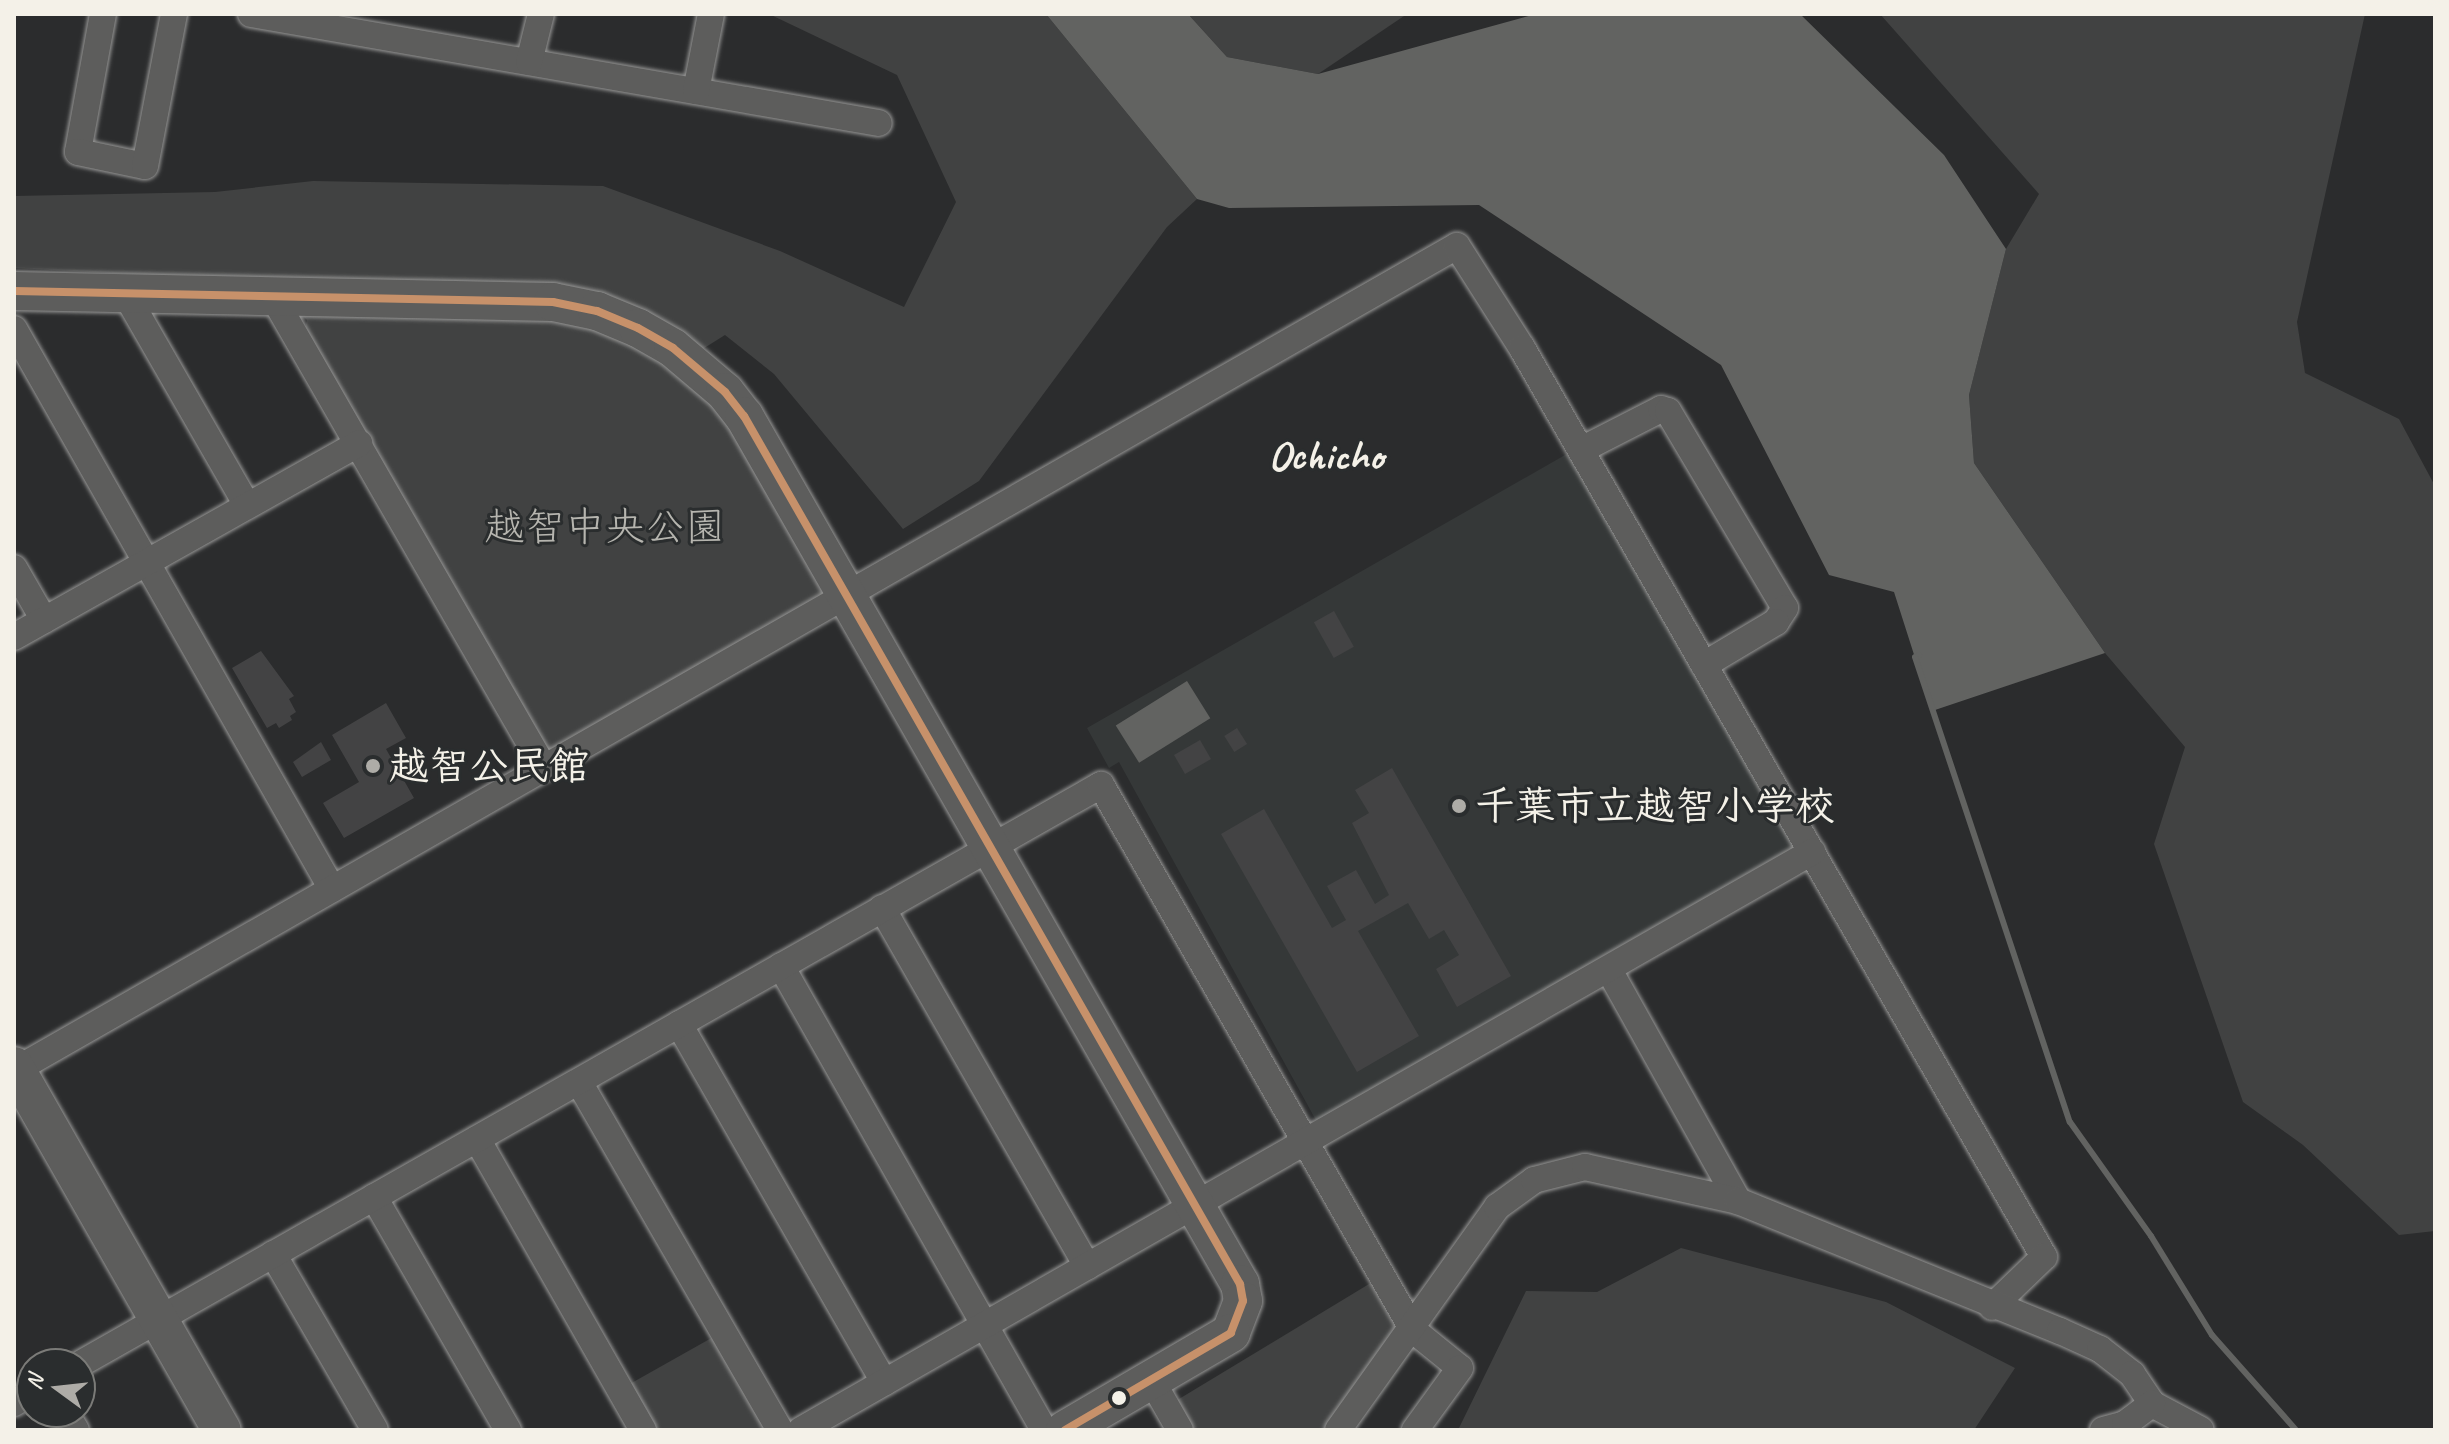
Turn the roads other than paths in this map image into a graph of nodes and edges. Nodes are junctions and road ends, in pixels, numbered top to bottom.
1 (103, 14) edge
2 (174, 14) edge
3 (251, 14) edge
4 (541, 14) edge
5 (711, 14) edge
6 (529, 62) junction
7 (696, 91) junction
8 (879, 123) dead end
9 (14, 291) edge
10 (125, 293) junction
11 (272, 295) junction
12 (14, 329) edge
13 (359, 443) junction
14 (1581, 450) junction
15 (247, 505) junction
16 (146, 562) junction
17 (14, 568) edge
18 (847, 595) junction
19 (44, 620) junction
20 (14, 637) edge
21 (1704, 665) junction
22 (544, 768) junction
23 (990, 845) junction
24 (1812, 852) junction
25 (332, 889) junction
26 (882, 908) junction
27 (781, 966) junction
28 (1609, 970) junction
29 (679, 1024) junction
30 (15, 1069) edge
31 (579, 1082) junction
32 (477, 1139) junction
33 (1304, 1142) junction
34 (374, 1197) junction
35 (1738, 1201) junction
36 (1196, 1204) junction
37 (273, 1254) junction
38 (1087, 1266) junction
39 (1992, 1307) junction
40 (158, 1318) junction
41 (985, 1325) junction
42 (1413, 1330) junction
43 (96, 1355) edge
44 (1152, 1381) junction
45 (884, 1382) junction
46 (2152, 1404) junction
47 (222, 1430) edge
48 (375, 1430) edge
49 (508, 1430) edge
50 (643, 1430) edge
51 (780, 1430) edge
52 (801, 1430) edge
53 (1044, 1430) edge
54 (1065, 1430) edge
55 (1180, 1430) edge
56 (1338, 1430) edge
57 (1415, 1430) edge
58 (2103, 1430) edge
59 (2201, 1430) edge

1 - 2 street
3 - 6 street
4 - 6 street
5 - 7 street
6 - 7 street
7 - 8 street
9 - 10 street
10 - 11 street
10 - 15 street
11 - 13 street
11 - 18 street
12 - 16 street
13 - 15 street
13 - 22 street
14 - 18 street
14 - 21 street
14 - 21 street
15 - 16 street
16 - 19 street
16 - 25 street
17 - 19 street
18 - 22 street
18 - 23 street
19 - 20 street
21 - 24 street
22 - 25 street
23 - 26 street
23 - 33 street
23 - 36 street
24 - 28 street
24 - 39 street
25 - 30 street
26 - 27 street
26 - 38 street
27 - 29 street
27 - 41 street
28 - 33 street
28 - 35 street
29 - 31 street
29 - 45 street
30 - 40 street
31 - 32 street
31 - 51 street
32 - 34 street
32 - 50 street
33 - 36 street
33 - 42 street
34 - 37 street
34 - 49 street
35 - 39 street
35 - 42 street
36 - 38 street
36 - 44 street
37 - 40 street
37 - 48 street
38 - 41 street
39 - 46 street
40 - 43 street
40 - 47 street
41 - 45 street
41 - 53 street
42 - 56 street
42 - 57 street
44 - 54 street
44 - 55 street
45 - 52 street
46 - 58 street
46 - 59 street

